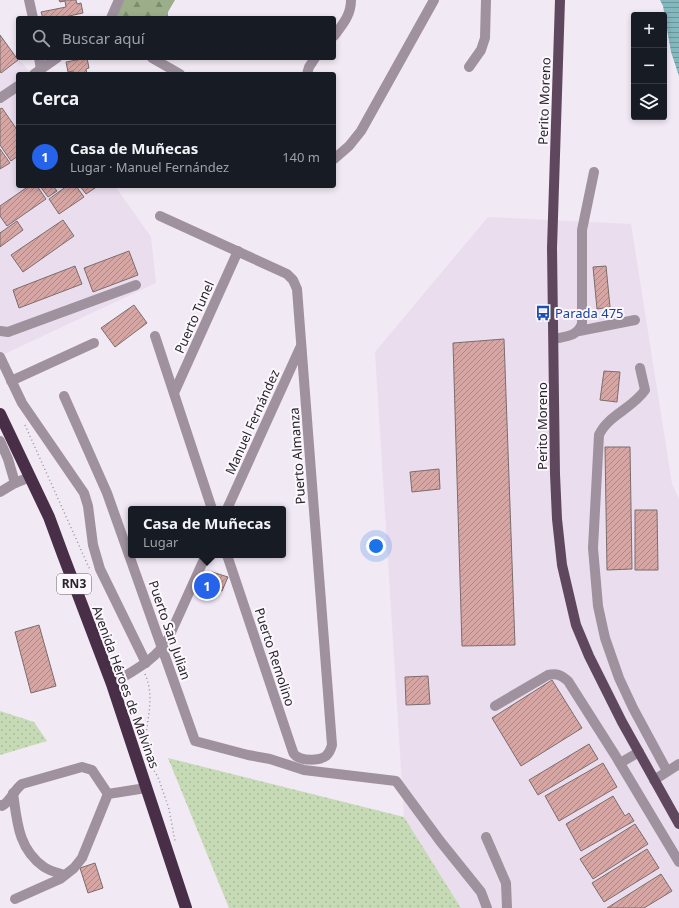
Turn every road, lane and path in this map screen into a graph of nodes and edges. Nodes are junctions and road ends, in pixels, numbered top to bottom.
1 (29, 0) edge
2 (119, 0) edge
3 (351, 0) edge
4 (434, 0) edge
5 (486, 0) edge
6 (560, 0) edge
7 (32, 16) edge
8 (112, 16) edge
9 (336, 33) edge
10 (39, 60) edge
11 (54, 60) edge
12 (156, 60) edge
13 (314, 60) edge
14 (469, 67) dead end
15 (38, 72) edge
16 (176, 72) edge
17 (308, 72) edge
18 (16, 87) edge
19 (0, 98) edge
20 (336, 157) edge
21 (594, 172) dead end
22 (160, 216) dead end
23 (238, 251) junction
24 (136, 285) dead end
25 (635, 320) dead end
26 (0, 331) edge
27 (579, 331) junction
28 (155, 336) dead end
29 (554, 339) junction
30 (94, 343) dead end
31 (301, 346) junction
32 (0, 357) edge
33 (640, 368) dead end
34 (11, 381) junction
35 (174, 393) junction
36 (64, 396) dead end
37 (0, 414) edge
38 (23, 421) dead end
39 (3, 425) edge
40 (0, 441) edge
41 (30, 477) junction
42 (15, 483) junction
43 (0, 492) edge
44 (211, 506) edge
45 (228, 506) edge
46 (128, 549) edge
47 (131, 558) edge
48 (205, 558) edge
49 (228, 558) edge
50 (90, 570) dead end
51 (163, 648) junction
52 (144, 664) junction
53 (112, 684) junction
54 (495, 706) dead end
55 (639, 752) junction
56 (147, 756) dead end
57 (149, 761) dead end
58 (620, 763) junction
59 (305, 764) junction
60 (679, 764) edge
61 (667, 771) junction
62 (654, 780) junction
63 (146, 788) junction
64 (14, 793) junction
65 (108, 794) junction
66 (0, 806) edge
67 (679, 824) edge
68 (486, 837) dead end
69 (175, 841) dead end
70 (679, 862) edge
71 (64, 875) junction
72 (16, 899) dead end
73 (186, 908) edge
74 (487, 908) edge
75 (507, 908) edge

1 - 7 street
2 - 8 street
3 - 9 street
4 - 20 street
5 - 14 street
6 - 29 main road, Perito Moreno
10 - 15 street
11 - 15 street
12 - 16 street
13 - 17 street
18 - 19 street
21 - 27 street
22 - 23 street, Puerto Almanza
23 - 31 street, Puerto Almanza
23 - 35 street, Puerto Tunel
24 - 26 street
25 - 27 street
27 - 29 street
28 - 35 street
29 - 55 main road, Perito Moreno
30 - 34 street
31 - 45 street, Manuel Fernández
31 - 59 street, Puerto Almanza
32 - 34 street
33 - 61 street
34 - 52 street
35 - 44 street
36 - 46 street, Puerto San Julian
37 - 39 highway, Avenida Héroes de Malvinas / RN3
38 - 50 path
39 - 41 highway, Avenida Héroes de Malvinas / RN3
40 - 42 street
41 - 42 street
41 - 53 highway, Avenida Héroes de Malvinas / RN3
42 - 43 street
47 - 51 street, Puerto San Julian
48 - 51 street
49 - 59 street, Puerto Remolino
51 - 52 street
51 - 59 street, Puerto San Julian
52 - 53 street
52 - 56 path
53 - 63 highway, Avenida Héroes de Malvinas / RN3
54 - 58 street
55 - 58 street
55 - 62 main road, Perito Moreno
57 - 69 path
58 - 70 street
59 - 74 street
60 - 61 street
61 - 62 street
62 - 67 main road, Perito Moreno
63 - 65 street
63 - 73 highway, Avenida Héroes de Malvinas / RN3
64 - 65 street
64 - 66 street
64 - 71 street
65 - 71 street
68 - 75 street
71 - 72 street

